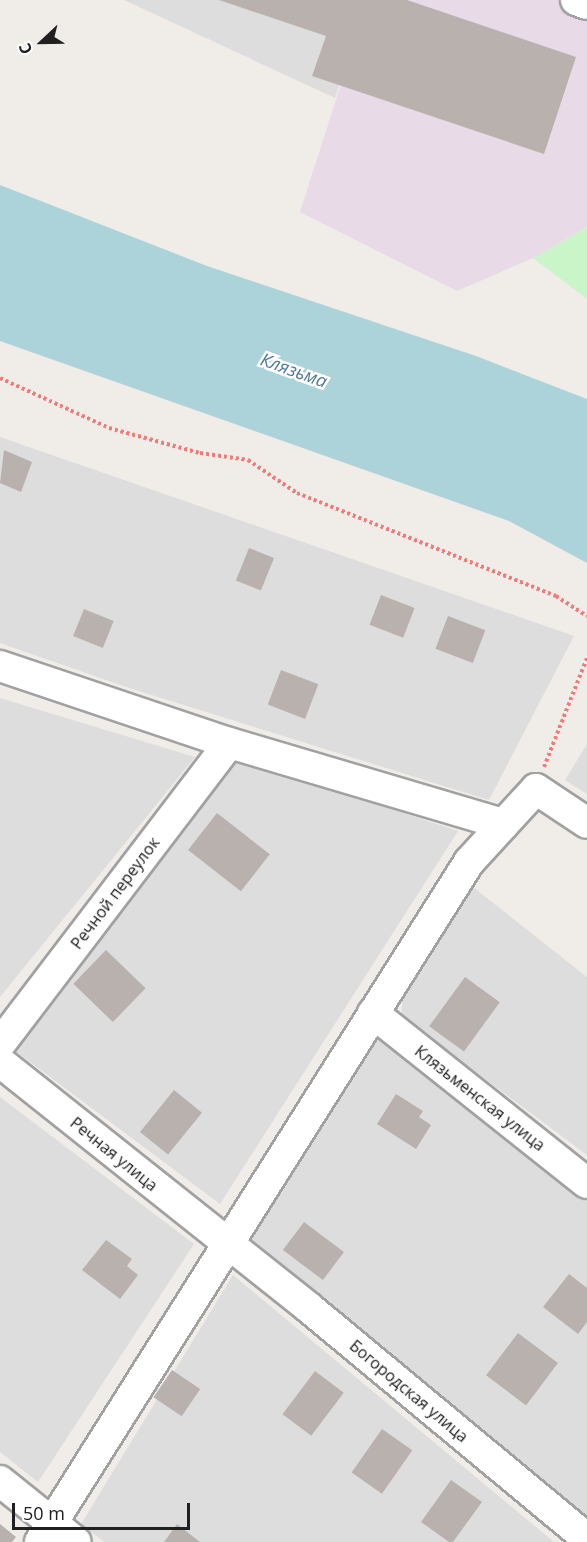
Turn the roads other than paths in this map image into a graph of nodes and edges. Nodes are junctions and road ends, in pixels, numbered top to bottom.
1 (576, 0) edge
2 (587, 4) edge
3 (0, 666) edge
4 (230, 743) junction
5 (587, 823) edge
6 (503, 824) junction
7 (373, 1013) junction
8 (0, 1044) edge
9 (0, 1062) edge
10 (587, 1183) edge
11 (228, 1246) junction
12 (0, 1481) edge
13 (47, 1533) edge
14 (587, 1539) edge
15 (76, 1542) edge

1 - 2 street
3 - 4 street
4 - 6 street
4 - 8 street, Речной переулок
5 - 6 street
6 - 7 street
7 - 10 street, Клязьменская улица
7 - 11 street
9 - 11 street, Речная улица
11 - 13 street
11 - 14 street, Богородская улица
12 - 13 street
13 - 15 street

